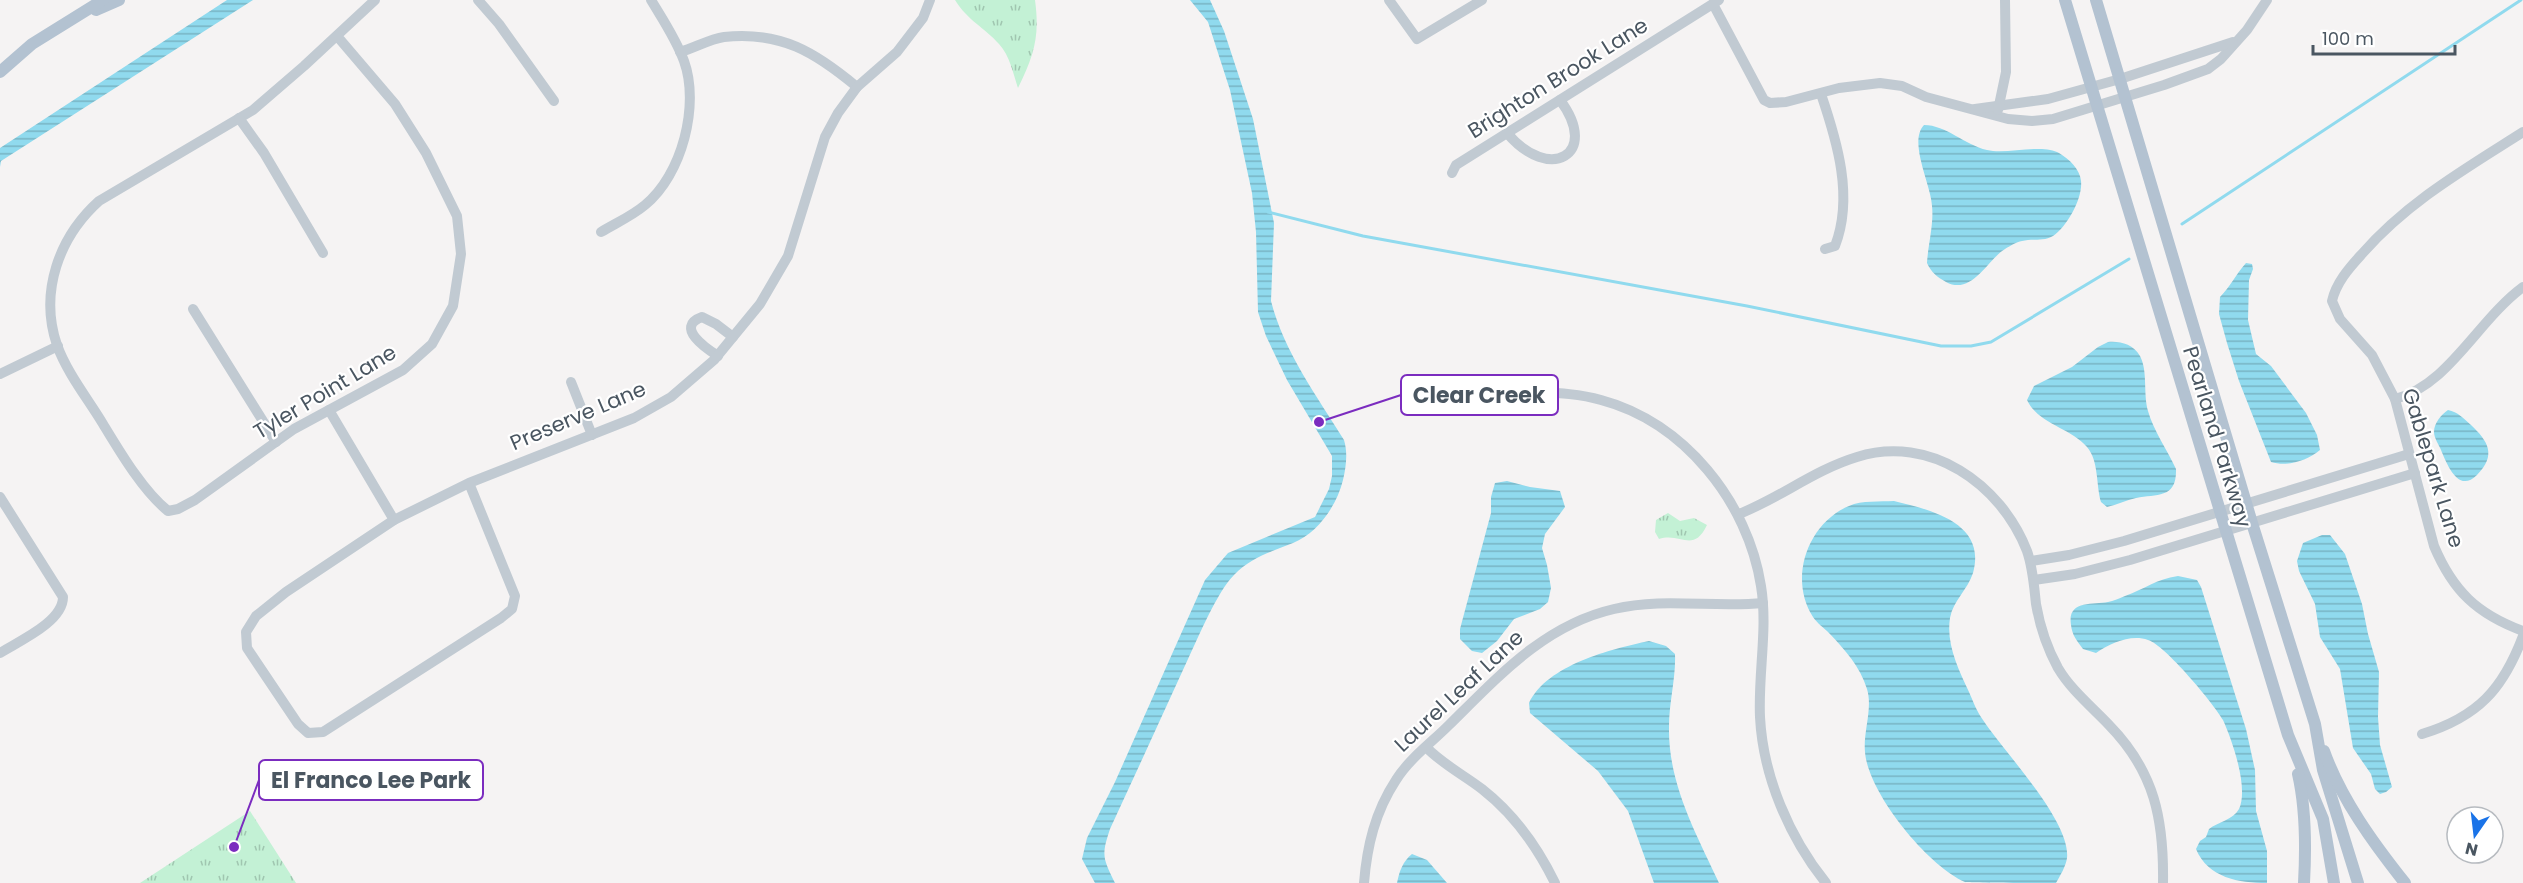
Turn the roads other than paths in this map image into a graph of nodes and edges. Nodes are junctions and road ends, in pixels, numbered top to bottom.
1 (103, 0) edge
2 (119, 0) edge
3 (375, 0) edge
4 (478, 0) edge
5 (651, 0) edge
6 (930, 0) edge
7 (1389, 0) edge
8 (1482, 0) edge
9 (2005, 0) edge
10 (2065, 0) edge
11 (2096, 0) edge
12 (2267, 0) edge
13 (1716, 2) edge
14 (73, 19) junction
15 (338, 36) junction
16 (2236, 41) junction
17 (680, 52) junction
18 (0, 72) edge
19 (2120, 79) junction
20 (857, 87) junction
21 (2092, 87) junction
22 (1821, 94) junction
23 (2126, 97) junction
24 (1560, 100) junction
25 (554, 101) dead end
26 (2097, 104) junction
27 (1999, 105) junction
28 (1971, 109) junction
29 (1996, 116) junction
30 (239, 118) junction
31 (2523, 132) edge
32 (1507, 133) junction
33 (1452, 173) dead end
34 (602, 232) dead end
35 (1825, 249) dead end
36 (323, 253) dead end
37 (2523, 287) edge
38 (193, 309) dead end
39 (733, 337) junction
40 (58, 345) junction
41 (718, 356) junction
42 (0, 374) edge
43 (572, 382) dead end
44 (1538, 392) dead end
45 (2395, 399) junction
46 (329, 410) junction
47 (592, 435) junction
48 (276, 442) junction
49 (2409, 454) junction
50 (2415, 473) junction
51 (469, 483) junction
52 (0, 497) edge
53 (2246, 504) junction
54 (4, 512) edge
55 (2220, 512) junction
56 (1739, 514) junction
57 (394, 520) junction
58 (2252, 523) junction
59 (2225, 531) junction
60 (2031, 561) junction
61 (2034, 580) junction
62 (1763, 603) junction
63 (2523, 631) edge
64 (2523, 636) edge
65 (0, 653) edge
66 (2315, 724) junction
67 (2422, 734) dead end
68 (2288, 735) junction
69 (1426, 747) junction
70 (1364, 883) edge
71 (1555, 883) edge
72 (1826, 883) edge
73 (2163, 883) edge
74 (2304, 883) edge
75 (2334, 883) edge
76 (2358, 883) edge
77 (2405, 883) edge

1 - 14 main road
2 - 14 main road
3 - 15 street
4 - 25 street
5 - 17 street
6 - 20 street, Preserve Lane
7 - 8 street
9 - 27 street
10 - 21 main road, Pearland Parkway
11 - 19 main road, Pearland Parkway
12 - 16 street
13 - 22 street
13 - 24 street, Brighton Brook Lane
14 - 18 main road
15 - 30 street
15 - 46 street, Tyler Point Lane
16 - 19 street
16 - 23 street
17 - 20 street
17 - 34 street
19 - 21 street
19 - 23 main road, Pearland Parkway
20 - 39 street, Preserve Lane
21 - 26 main road, Pearland Parkway
21 - 27 street
22 - 28 street
22 - 35 street
23 - 26 street
23 - 53 main road, Pearland Parkway
24 - 32 street, Brighton Brook Lane
24 - 32 street
26 - 29 street
26 - 55 main road, Pearland Parkway
27 - 28 street
27 - 29 street
28 - 29 street
30 - 36 street
30 - 40 street
31 - 45 street, Gablepark Lane
32 - 33 street, Brighton Brook Lane
37 - 45 street
38 - 48 street
39 - 41 street, Preserve Lane
39 - 41 street
40 - 42 street
40 - 48 street, Tyler Point Lane
41 - 47 street, Preserve Lane
43 - 47 street
44 - 56 street
45 - 49 street, Gablepark Lane
46 - 48 street, Tyler Point Lane
46 - 57 street
47 - 51 street, Preserve Lane
49 - 50 street, Gablepark Lane
49 - 53 street
50 - 58 street
50 - 63 street, Gablepark Lane
51 - 57 street, Preserve Lane
51 - 57 street, Preserve Lane
52 - 54 street
53 - 55 street
53 - 58 main road, Pearland Parkway
54 - 65 street
55 - 59 main road, Pearland Parkway
55 - 60 street
56 - 60 street
56 - 62 street
58 - 59 street
58 - 66 main road, Pearland Parkway
59 - 61 street
59 - 68 main road, Pearland Parkway
60 - 61 street
61 - 73 street
62 - 69 street, Laurel Leaf Lane
62 - 72 street
64 - 67 street
66 - 76 main road, Pearland Parkway
66 - 77 main road
68 - 74 main road
68 - 75 main road, Pearland Parkway
69 - 70 street, Laurel Leaf Lane
69 - 71 street

